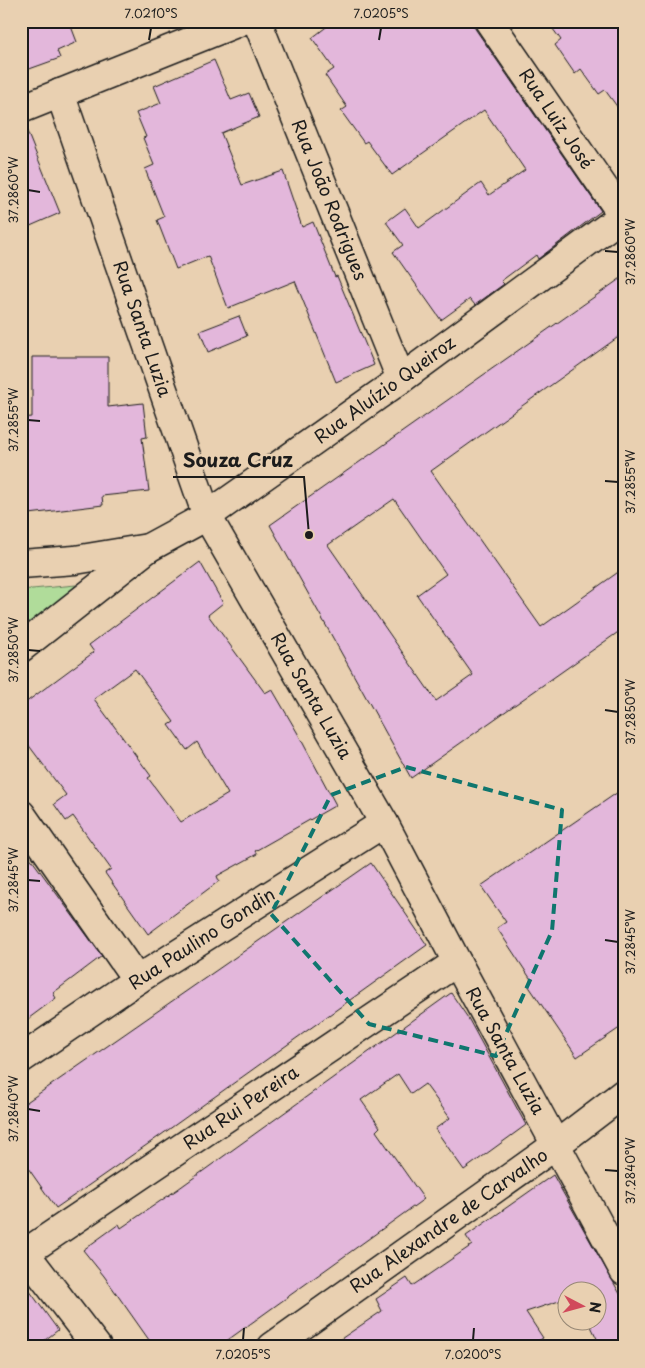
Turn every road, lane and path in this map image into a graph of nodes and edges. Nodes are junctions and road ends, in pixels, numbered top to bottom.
1 (241, 21) edge
2 (256, 21) edge
3 (489, 21) edge
4 (60, 93) junction
5 (21, 108) edge
6 (623, 216) edge
7 (401, 379) junction
8 (207, 516) junction
9 (148, 548) junction
10 (21, 564) edge
11 (21, 648) edge
12 (21, 814) edge
13 (384, 823) junction
14 (457, 962) junction
15 (137, 980) junction
16 (21, 1059) edge
17 (624, 1093) edge
18 (556, 1145) junction
19 (23, 1251) edge
20 (624, 1271) edge
21 (86, 1343) edge
22 (272, 1347) edge

1 - 4 street
2 - 7 street, Rua João Rodrigues
3 - 6 street, Rua Luiz José
4 - 5 street
4 - 8 street, Rua Santa Luzia
6 - 7 street, Rua Aluízio Queiroz
7 - 8 street, Rua Aluízio Queiroz
8 - 9 street, Rua Aluízio Queiroz
8 - 13 street, Rua Santa Luzia
9 - 10 street
9 - 11 street, Rua Aluízio Queiroz
12 - 15 street
13 - 14 street, Rua Santa Luzia
13 - 15 street, Rua Paulino Gondin
14 - 18 street, Rua Santa Luzia
14 - 19 street, Rua Rui Pereira
15 - 16 street, Rua Paulino Gondin
17 - 18 street, Rua Alexandre de Carvalho
18 - 20 street, Rua Santa Luzia
18 - 22 street, Rua Alexandre de Carvalho
19 - 21 street

